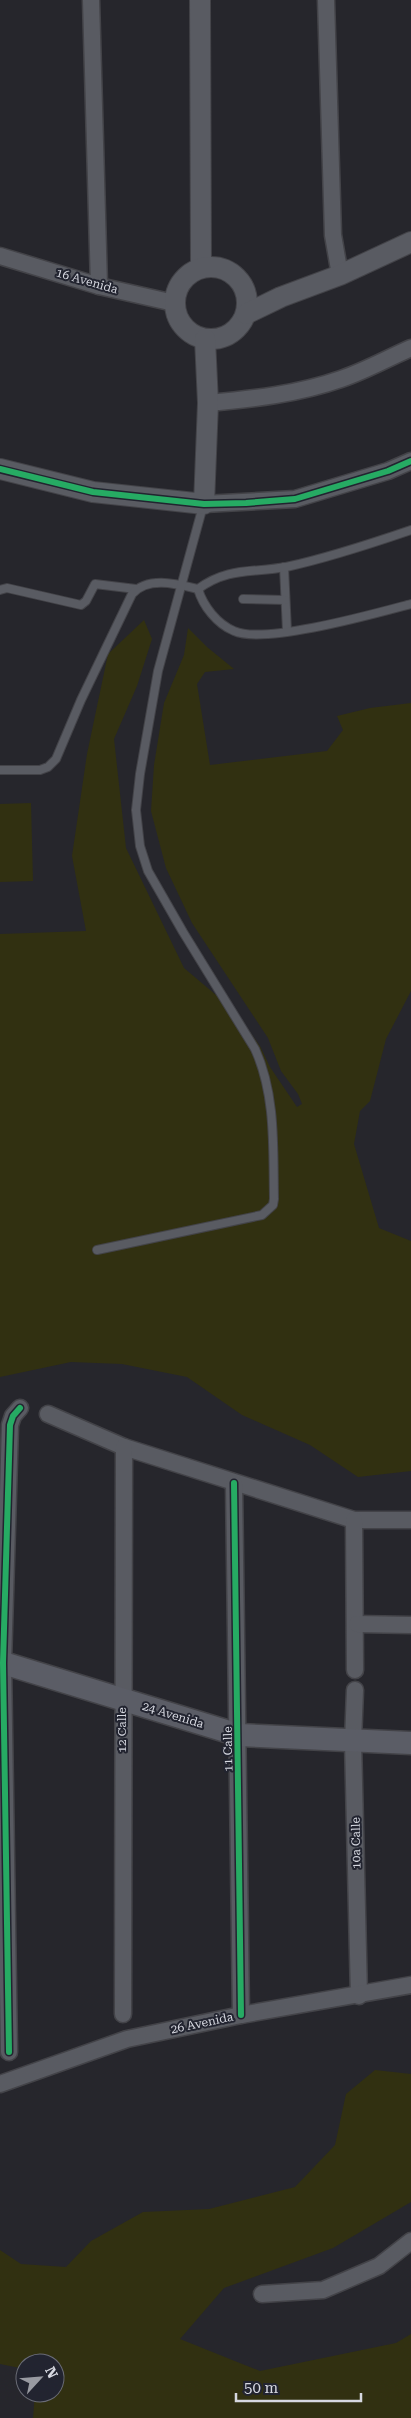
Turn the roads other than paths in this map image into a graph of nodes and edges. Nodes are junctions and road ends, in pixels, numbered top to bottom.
1 (91, 0) edge
2 (200, 0) edge
3 (326, 0) edge
4 (411, 242) edge
5 (0, 256) edge
6 (201, 268) junction
7 (340, 275) junction
8 (99, 286) junction
9 (174, 303) junction
10 (245, 304) junction
11 (205, 340) junction
12 (411, 348) edge
13 (208, 403) junction
14 (411, 462) edge
15 (0, 469) edge
16 (204, 504) junction
17 (411, 530) edge
18 (284, 567) junction
19 (182, 585) junction
20 (136, 589) junction
21 (198, 589) junction
22 (0, 590) edge
23 (242, 599) dead end
24 (285, 600) junction
25 (411, 604) edge
26 (287, 631) junction
27 (0, 770) edge
28 (97, 1250) dead end
29 (20, 1408) dead end
30 (48, 1414) dead end
31 (124, 1447) junction
32 (234, 1483) junction
33 (354, 1520) junction
34 (411, 1520) edge
35 (357, 1624) junction
36 (411, 1625) edge
37 (2, 1663) edge
38 (355, 1670) dead end
39 (355, 1690) dead end
40 (122, 1699) junction
41 (239, 1735) junction
42 (353, 1741) junction
43 (411, 1743) edge
44 (411, 1985) edge
45 (359, 1996) junction
46 (123, 2014) dead end
47 (241, 2014) junction
48 (9, 2052) dead end
49 (0, 2084) edge
50 (411, 2241) edge
51 (262, 2294) dead end

1 - 8 street
2 - 6 street
3 - 7 street
4 - 7 street
5 - 8 street, 16 Avenida
6 - 9 street
6 - 10 street
7 - 10 street
8 - 9 street, 16 Avenida
9 - 11 street
10 - 11 street
11 - 13 street
12 - 13 street
13 - 16 street
14 - 16 street
15 - 16 street
16 - 19 lane
17 - 18 lane
18 - 21 lane
18 - 24 lane
19 - 20 lane
19 - 21 lane
19 - 28 lane
20 - 22 lane
20 - 27 lane
21 - 26 lane
23 - 24 lane
24 - 26 lane
25 - 26 lane
29 - 37 street
30 - 31 street
31 - 32 street
31 - 40 street, 12 Calle
32 - 33 street
32 - 41 street, 11 Calle
33 - 34 street
33 - 35 street
35 - 36 street
35 - 38 street
37 - 40 main road, 24 Avenida
37 - 48 street
39 - 42 street, 10a Calle
40 - 41 main road, 24 Avenida
40 - 46 street, 12 Calle
41 - 42 main road, 24 Avenida
41 - 47 street, 11 Calle
42 - 43 main road, 24 Avenida
42 - 45 street, 10a Calle
44 - 45 street, 26 Avenida
45 - 47 street, 26 Avenida
47 - 49 street, 26 Avenida
50 - 51 street

